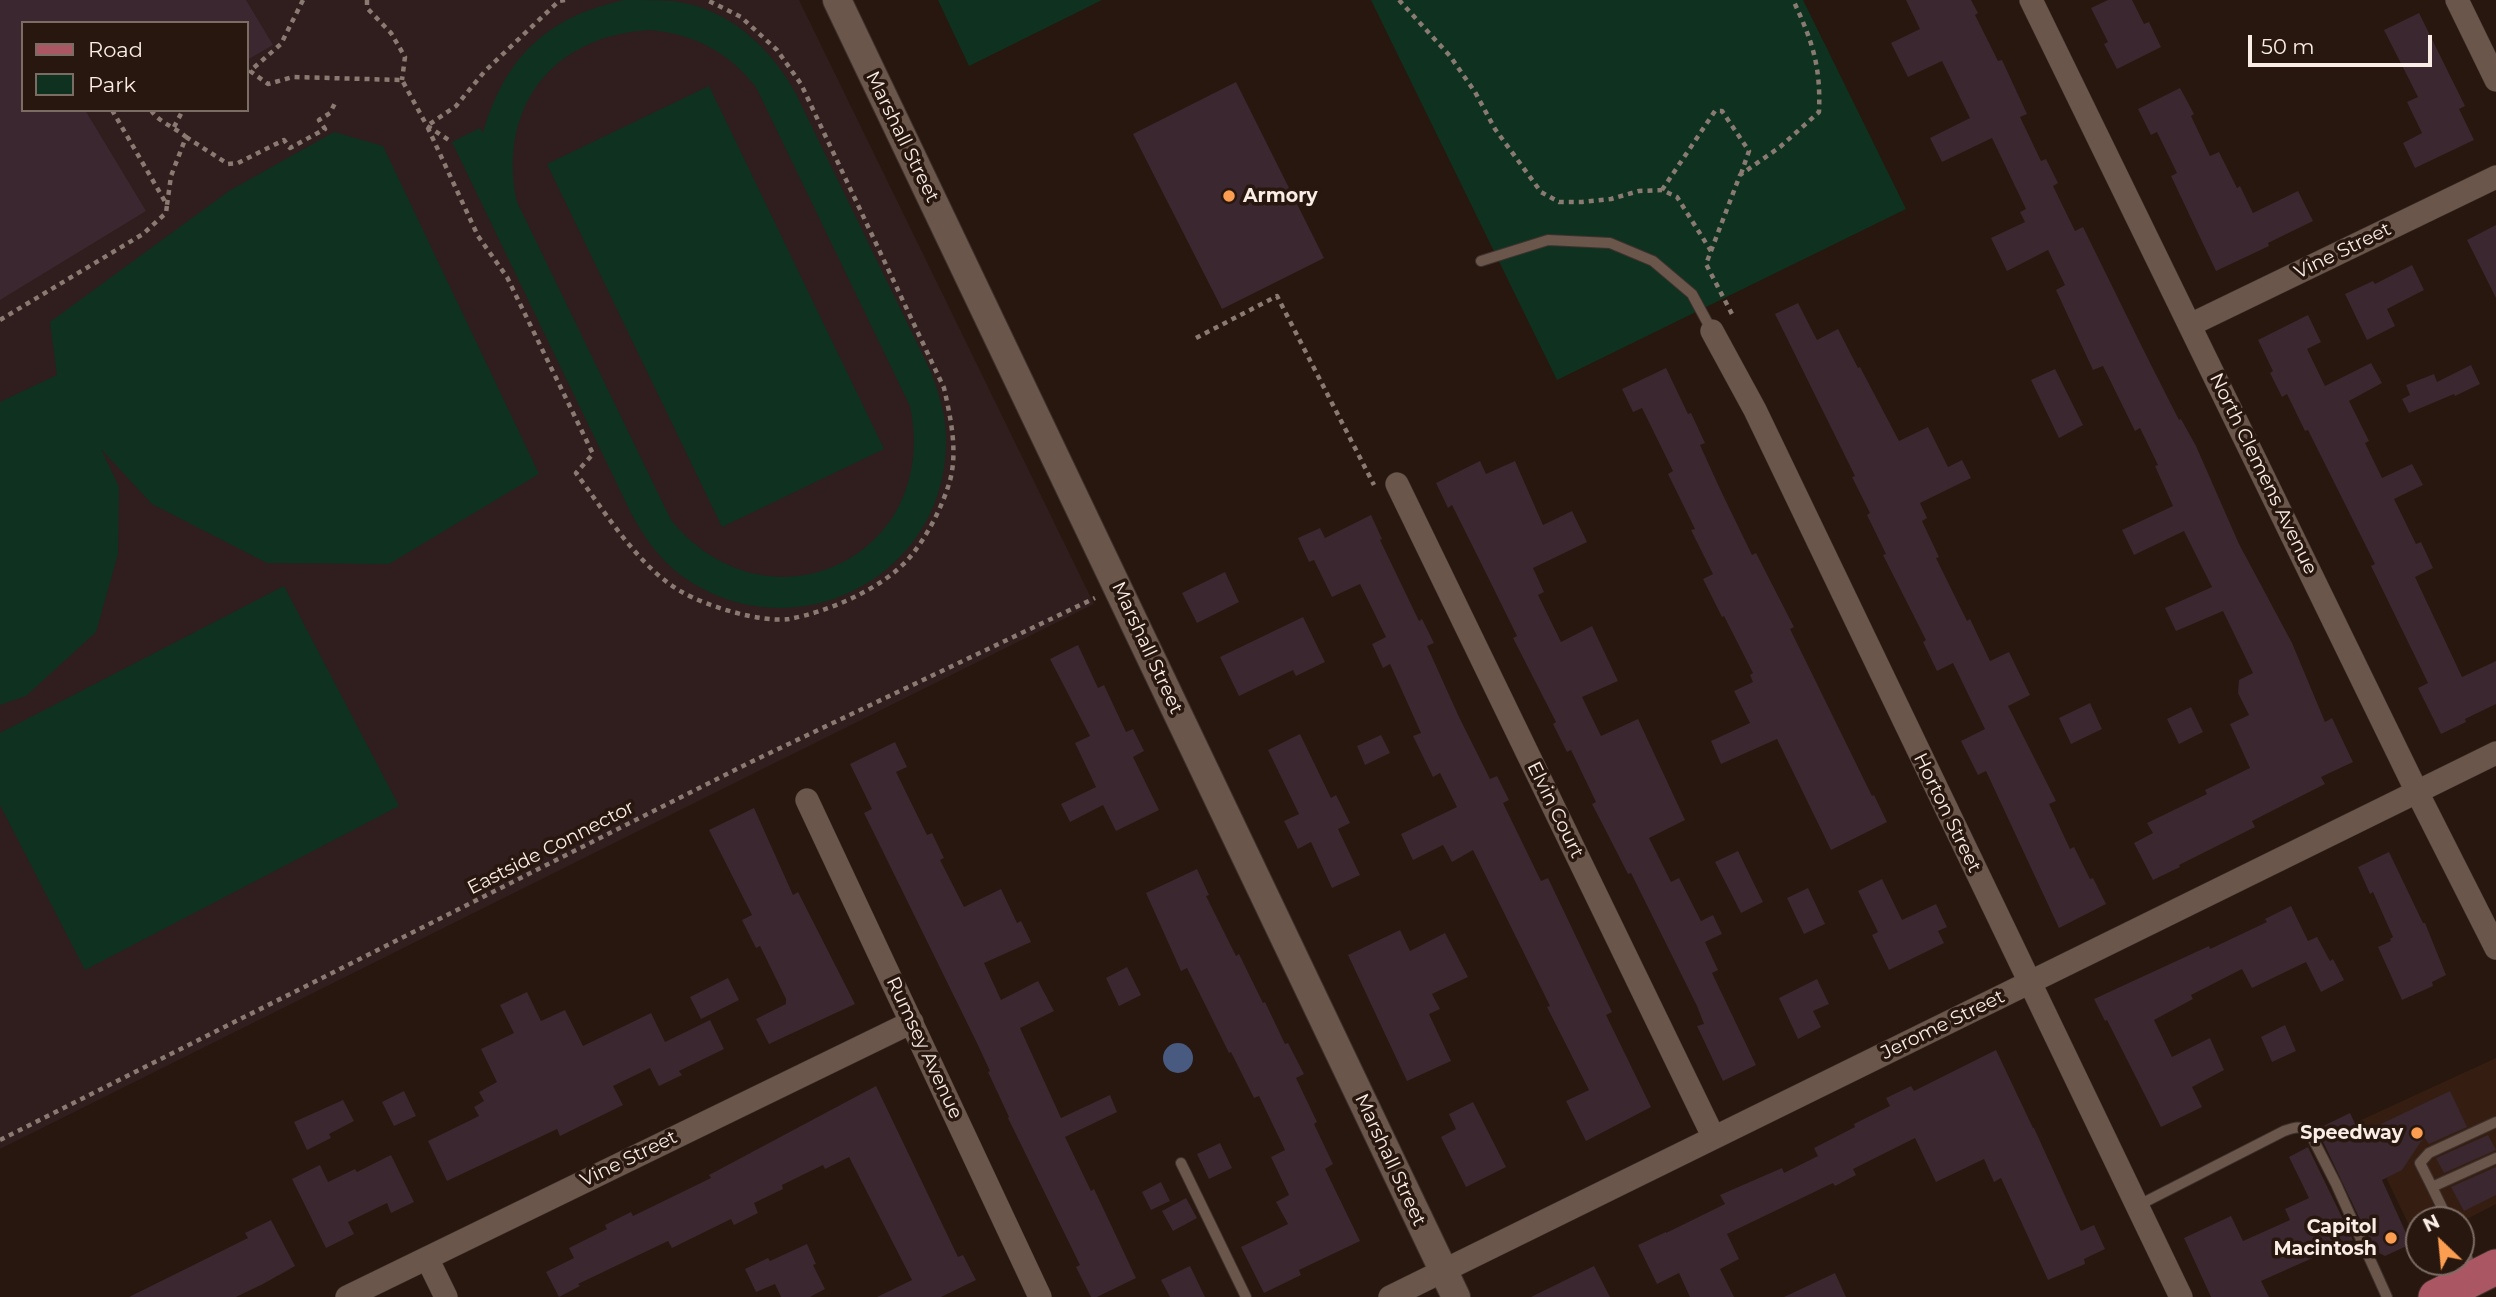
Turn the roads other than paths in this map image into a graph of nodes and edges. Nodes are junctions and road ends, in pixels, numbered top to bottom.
1 (837, 0) edge
2 (2031, 0) edge
3 (2457, 0) edge
4 (2496, 80) edge
5 (2496, 177) edge
6 (1481, 261) dead end
7 (2190, 325) junction
8 (1712, 331) joint
9 (1397, 484) dead end
10 (2496, 753) edge
11 (2417, 792) junction
12 (807, 800) dead end
13 (2496, 948) edge
14 (2029, 983) junction
15 (912, 1021) junction
16 (2496, 1122) edge
17 (1713, 1136) junction
18 (2496, 1158) edge
19 (1181, 1163) dead end
20 (2432, 1187) junction
21 (2137, 1206) junction
22 (2441, 1206) edge
23 (427, 1258) junction
24 (1443, 1270) junction
25 (2486, 1272) edge
26 (347, 1297) edge
27 (446, 1297) edge
28 (1040, 1297) edge
29 (1247, 1297) edge
30 (1390, 1297) edge
31 (1456, 1297) edge
32 (2180, 1297) edge
33 (2387, 1297) edge
34 (2436, 1297) edge

1 - 24 street, Marshall Street
2 - 7 street, North Clemens Avenue
3 - 4 street
5 - 7 street, Vine Street
6 - 8 lane
7 - 11 street, North Clemens Avenue
8 - 14 street, Horton Street
9 - 17 street, Elvin Court
10 - 11 street, Jerome Street
11 - 13 street, North Clemens Avenue
11 - 14 street, Jerome Street
12 - 15 street, Rumsey Avenue
14 - 17 street, Jerome Street
14 - 21 street, Horton Street
15 - 23 street, Vine Street
15 - 28 street, Rumsey Avenue
16 - 20 lane
17 - 24 street, Jerome Street
18 - 20 lane
19 - 29 lane
20 - 22 lane
21 - 32 street, Horton Street
21 - 33 lane
23 - 26 street, Vine Street
23 - 27 street
24 - 30 street, Jerome Street
24 - 31 street, Marshall Street
25 - 34 main road

